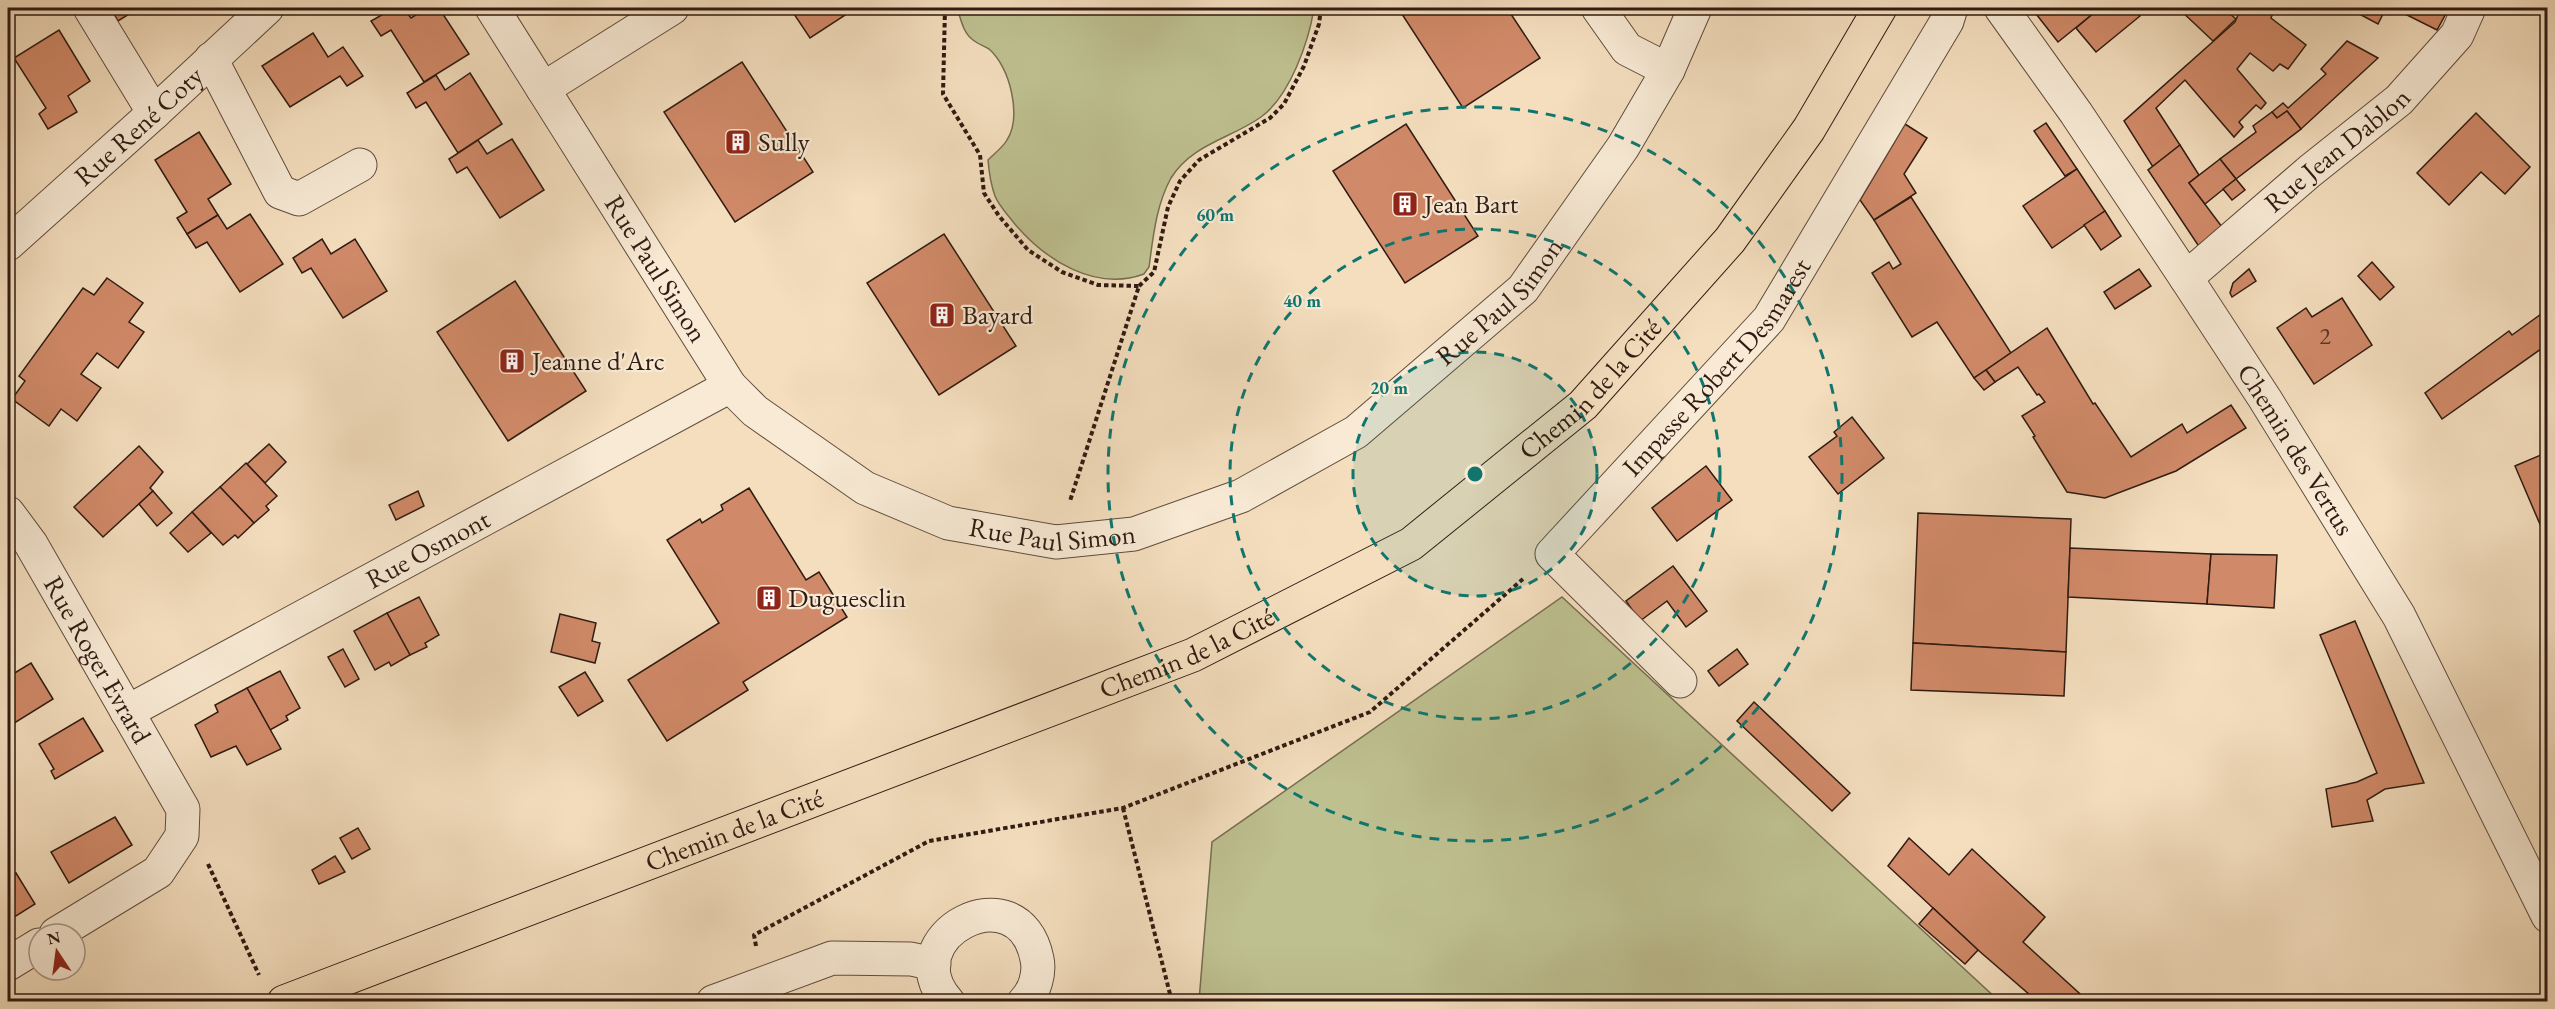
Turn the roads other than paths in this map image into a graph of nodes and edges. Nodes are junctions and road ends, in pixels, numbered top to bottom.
1 (90, 8) edge
2 (267, 8) edge
3 (492, 8) edge
4 (672, 8) edge
5 (1598, 8) edge
6 (1695, 8) edge
7 (1880, 8) edge
8 (1951, 8) edge
9 (2001, 8) edge
10 (2469, 8) edge
11 (212, 59) junction
12 (1668, 70) junction
13 (543, 88) junction
14 (154, 113) junction
15 (360, 165) dead end
16 (8, 244) edge
17 (2186, 278) junction
18 (730, 386) junction
19 (8, 513) edge
20 (1680, 681) dead end
21 (127, 712) junction
22 (2547, 916) edge
23 (76, 922) edge
24 (27, 952) edge
25 (8, 964) edge
26 (934, 964) junction
27 (273, 991) edge
28 (713, 1002) edge
29 (948, 1002) edge
30 (1024, 1002) edge

1 - 14 street
2 - 11 street, Rue René Coty
3 - 13 street, Rue Paul Simon
4 - 13 street
5 - 12 street
6 - 12 street, Rue Paul Simon
7 - 27 main road, Chemin de la Cité
8 - 20 street, Impasse Robert Desmarest
9 - 17 street, Chemin des Vertus
10 - 17 street, Rue Jean Dablon
11 - 14 street, Rue René Coty
11 - 15 street
12 - 18 street, Rue Paul Simon
13 - 18 street, Rue Paul Simon
14 - 16 street, Rue René Coty
17 - 22 street, Chemin des Vertus
18 - 21 street, Rue Osmont
19 - 21 street, Rue Roger Evrard
21 - 23 street, Rue Roger Evrard
24 - 25 street
26 - 28 street
26 - 29 street
26 - 30 street

